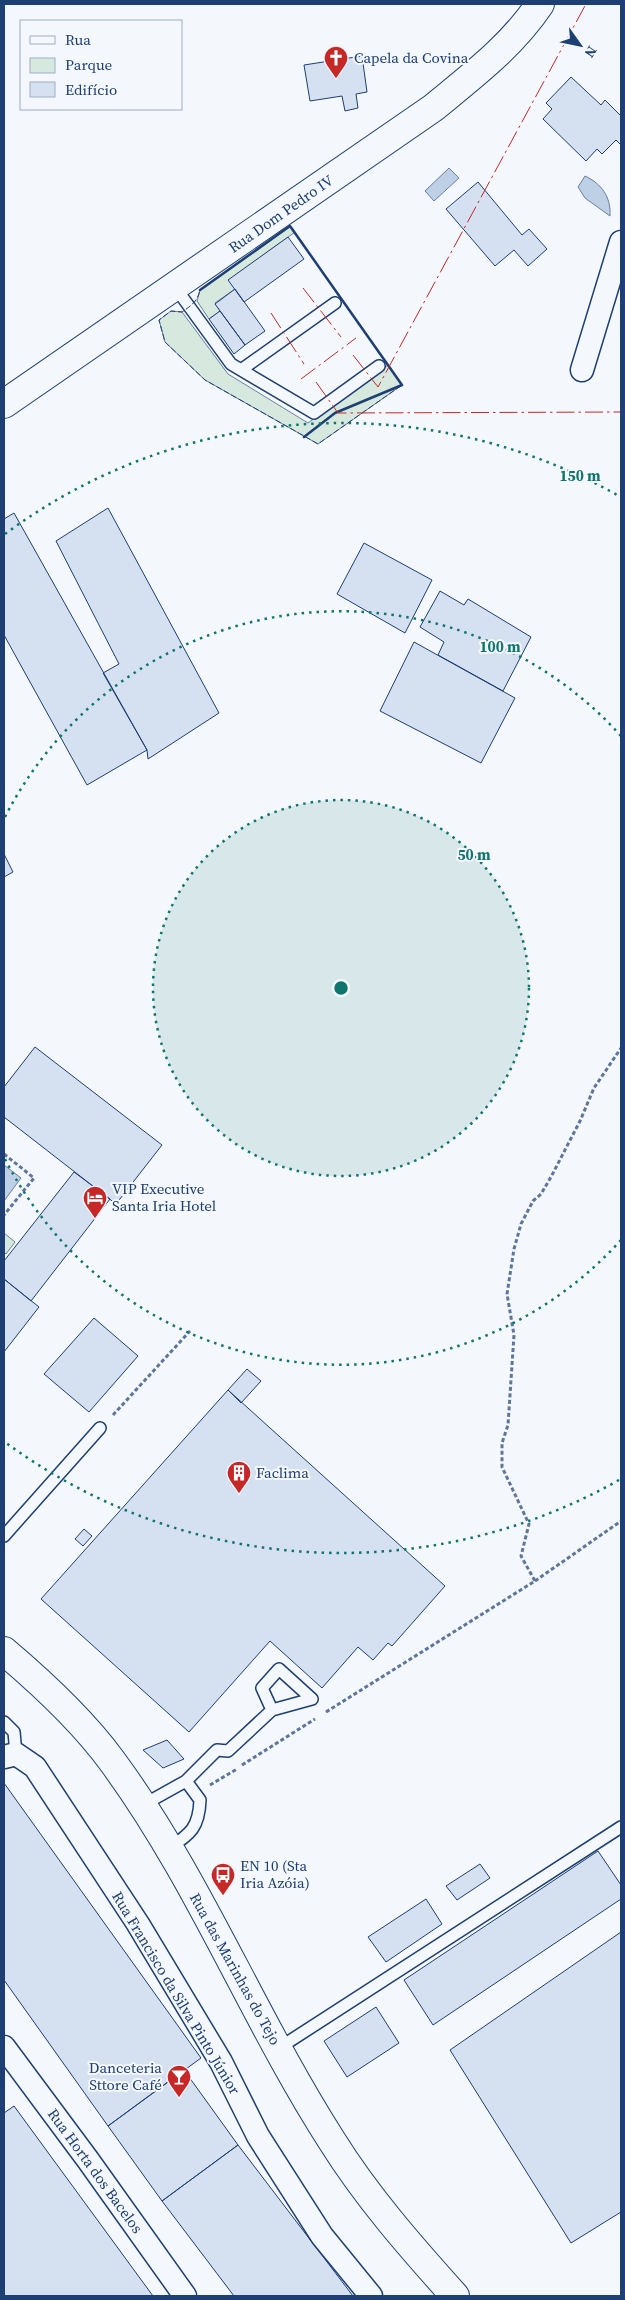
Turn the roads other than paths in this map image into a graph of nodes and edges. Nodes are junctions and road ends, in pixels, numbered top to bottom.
1 (540, 4) edge
2 (621, 242) edge
3 (175, 287) junction
4 (335, 303) dead end
5 (379, 366) dead end
6 (240, 370) junction
7 (582, 370) dead end
8 (4, 404) edge
9 (100, 1428) road end
10 (4, 1536) edge
11 (4, 1651) edge
12 (272, 1710) dead end
13 (4, 1722) edge
14 (10, 1756) edge
15 (186, 1781) junction
16 (142, 1805) junction
17 (621, 1827) edge
18 (168, 1848) junction
19 (4, 2047) edge
20 (279, 2048) junction
21 (185, 2296) edge
22 (371, 2296) edge
23 (456, 2296) edge

1 - 3 main road, Rua Dom Pedro IV
2 - 7 street
3 - 6 lane
3 - 8 main road, Rua Dom Pedro IV
4 - 6 lane
5 - 6 lane
9 - 10 lane
11 - 16 main road, Rua das Marinhas do Tejo
12 - 15 lane
13 - 14 lane
14 - 22 street, Rua Francisco da Silva Pinto Júnior
15 - 16 lane
15 - 18 lane
16 - 18 main road, Rua das Marinhas do Tejo
17 - 20 lane
18 - 20 main road, Rua das Marinhas do Tejo
19 - 21 street, Rua Horta dos Bacelos
20 - 23 main road, Rua das Marinhas do Tejo

